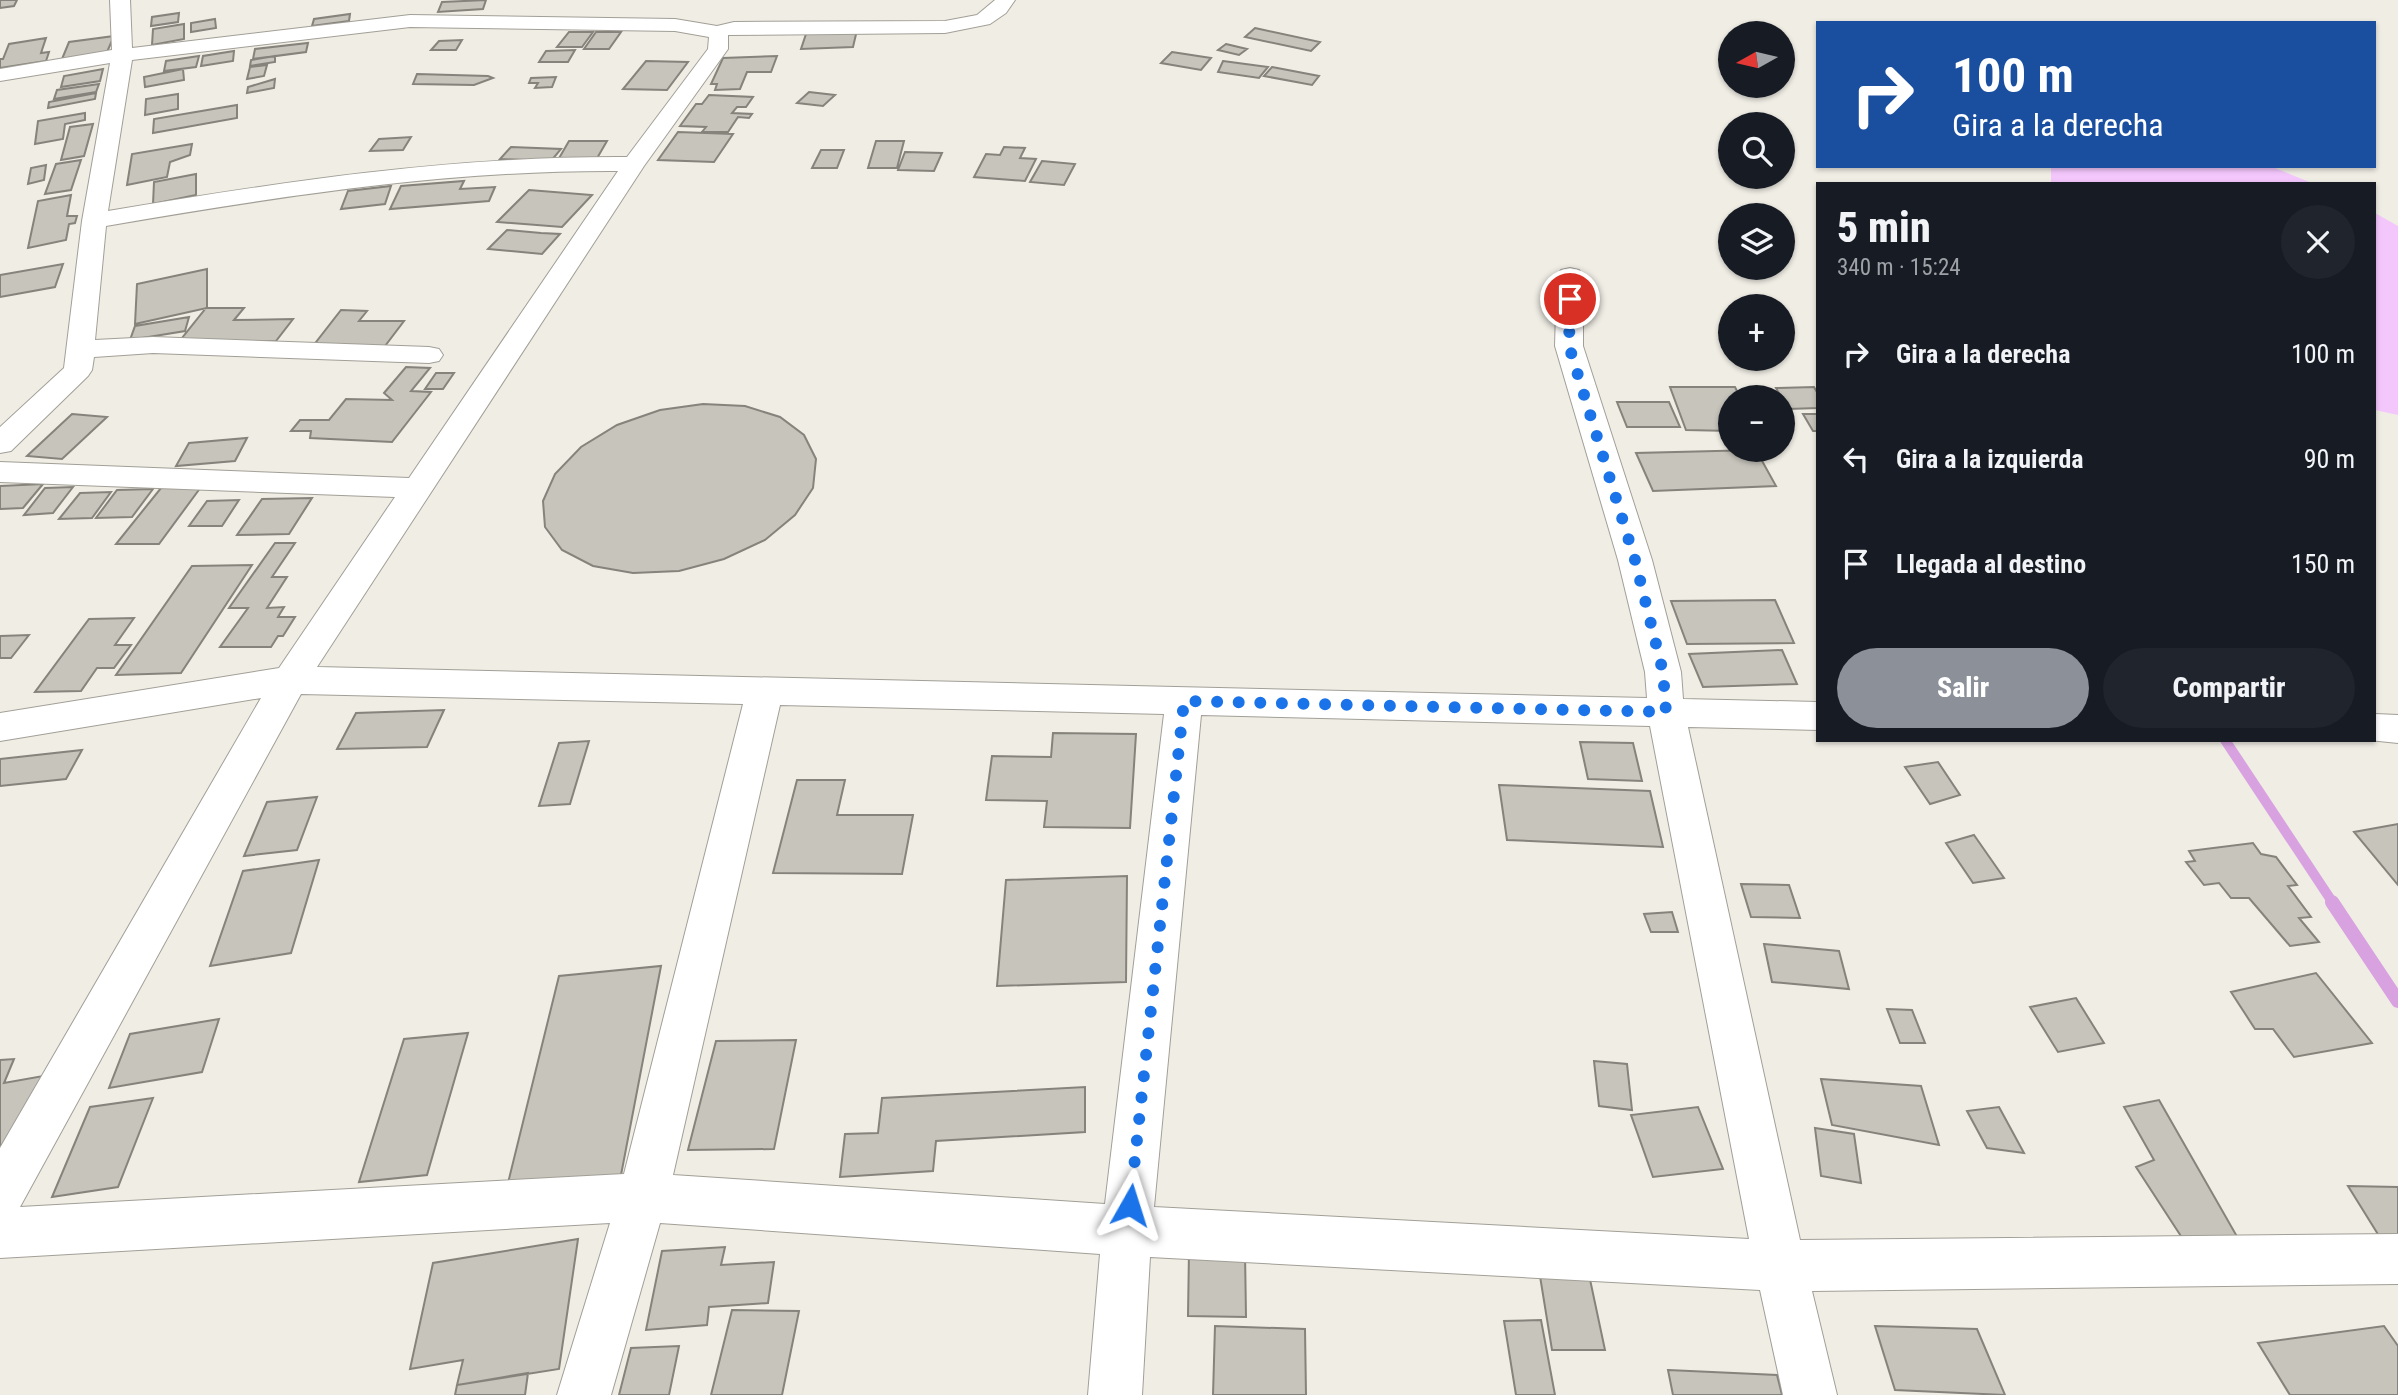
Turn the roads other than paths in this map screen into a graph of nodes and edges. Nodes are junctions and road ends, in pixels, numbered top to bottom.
1 (120, 0) edge
2 (1004, 0) edge
3 (717, 32) junction
4 (122, 55) junction
5 (0, 75) edge
6 (634, 164) junction
7 (94, 221) junction
8 (1570, 275) dead end
9 (80, 349) junction
10 (429, 355) dead end
11 (0, 444) edge
12 (0, 472) edge
13 (418, 488) junction
14 (290, 680) junction
15 (765, 691) junction
16 (1184, 701) junction
17 (1666, 712) junction
18 (1816, 716) edge
19 (0, 727) edge
20 (2376, 729) edge
21 (2398, 729) edge
22 (0, 1195) edge
23 (643, 1197) junction
24 (1127, 1231) junction
25 (0, 1233) edge
26 (2398, 1259) edge
27 (1780, 1266) junction
28 (584, 1395) edge
29 (1115, 1395) edge
30 (1810, 1395) edge

1 - 4 street
2 - 3 street
3 - 4 street
3 - 6 street
4 - 5 street
4 - 7 street
6 - 7 street
6 - 13 street
7 - 9 street
8 - 17 street
9 - 10 street
9 - 11 street
12 - 13 street
13 - 14 street
14 - 15 street
14 - 19 street
14 - 22 street
15 - 16 street
15 - 23 street
16 - 17 street
16 - 24 street
17 - 18 street
17 - 27 street
20 - 21 street
23 - 24 street
23 - 25 street
23 - 28 street
24 - 27 street
24 - 29 street
26 - 27 street
27 - 30 street

